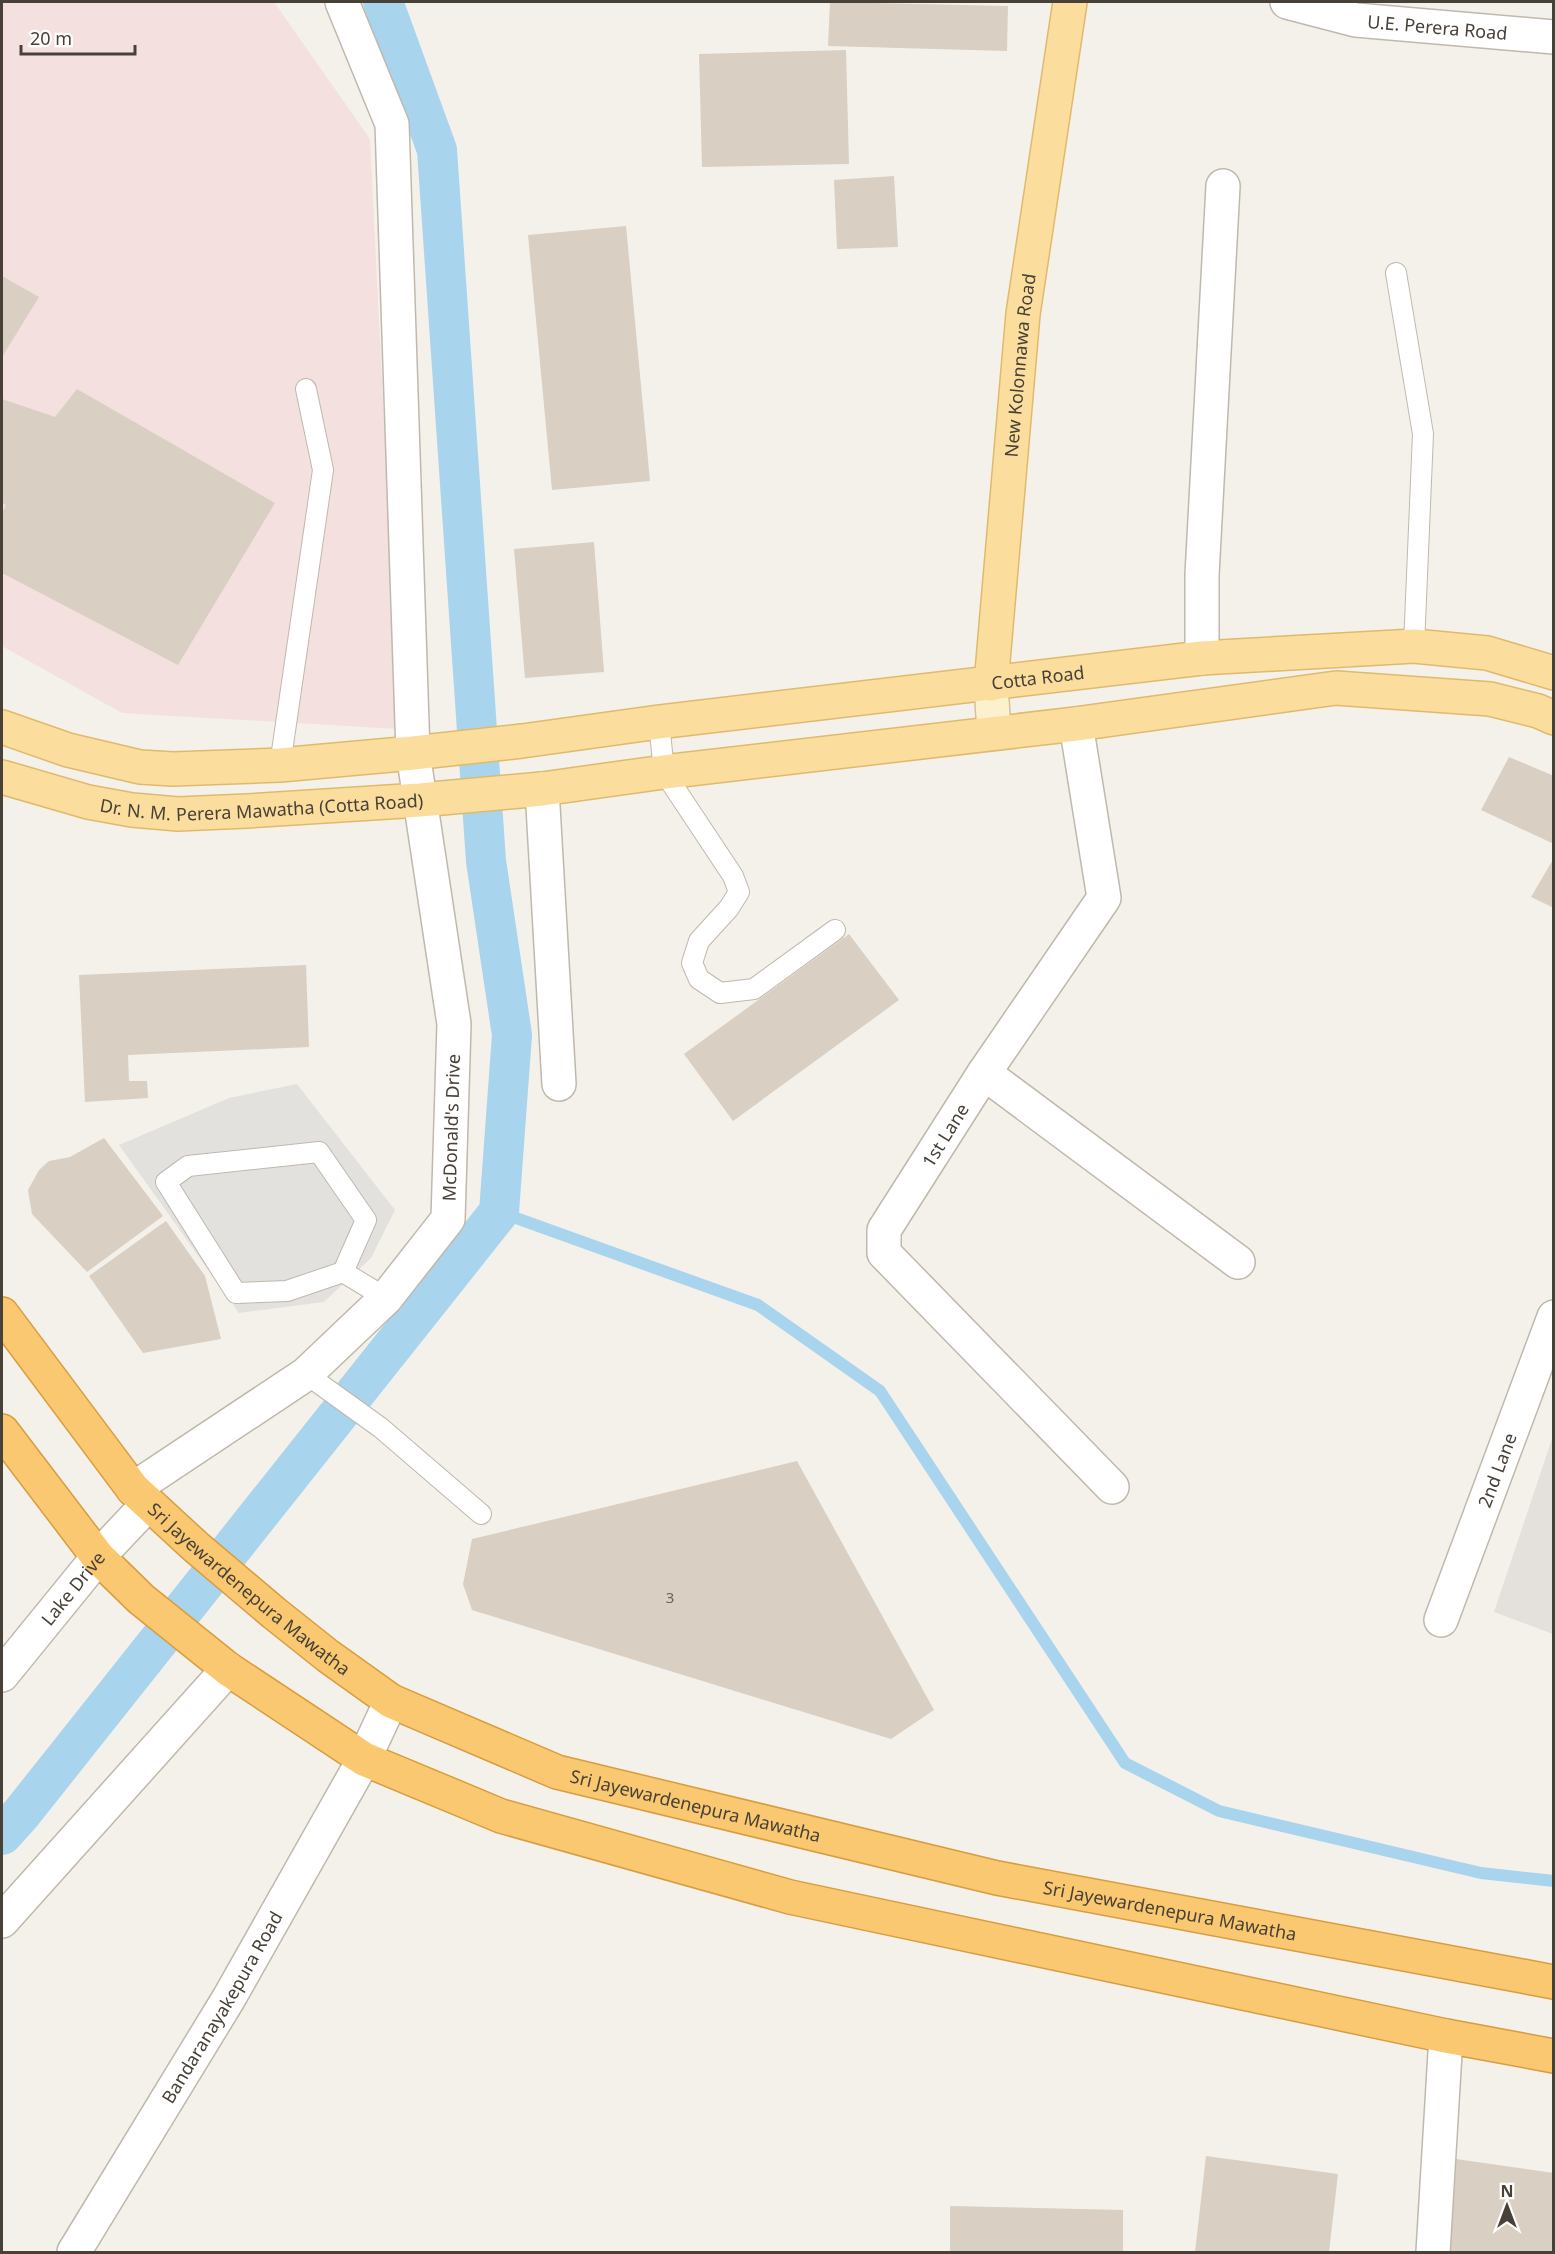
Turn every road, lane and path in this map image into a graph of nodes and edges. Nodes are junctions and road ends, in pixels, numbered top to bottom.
1 (342, 2) edge
2 (1070, 2) edge
3 (1287, 2) edge
4 (1359, 11) edge
5 (1554, 37) edge
6 (1223, 186) dead end
7 (1396, 273) dead end
8 (306, 389) dead end
9 (1414, 646) junction
10 (1202, 658) junction
11 (1554, 674) edge
12 (991, 684) junction
13 (1554, 718) edge
14 (659, 722) junction
15 (1076, 724) junction
16 (2, 727) edge
17 (994, 733) junction
18 (522, 741) joint
19 (413, 753) junction
20 (280, 765) junction
21 (664, 772) junction
22 (2, 777) edge
23 (533, 790) junction
24 (420, 800) junction
25 (836, 930) dead end
26 (984, 1073) junction
27 (559, 1084) dead end
28 (1238, 1262) dead end
29 (343, 1272) junction
30 (386, 1298) junction
31 (2, 1314) edge
32 (1554, 1317) edge
33 (306, 1374) junction
34 (2, 1431) edge
35 (1112, 1487) dead end
36 (141, 1497) junction
37 (481, 1514) dead end
38 (98, 1557) junction
39 (1441, 1620) dead end
40 (228, 1669) junction
41 (2, 1675) edge
42 (391, 1701) junction
43 (364, 1759) junction
44 (2, 1921) edge
45 (1554, 1982) edge
46 (1446, 2036) junction
47 (1554, 2056) edge
48 (74, 2253) edge
49 (1433, 2253) edge

1 - 19 street, McDonald's Drive
2 - 12 main road, New Kolonnawa Road
3 - 4 street, U.E. Perera Road
4 - 5 street, U.E. Perera Road
6 - 10 street
7 - 9 lane
8 - 20 lane
9 - 10 main road, Cotta Road
9 - 11 main road, Cotta Road
10 - 12 main road, Cotta Road
12 - 14 main road, Cotta Road
12 - 17 main road, New Kolonnawa Road
13 - 15 main road
14 - 18 main road, Cotta Road
14 - 21 lane
15 - 17 main road
15 - 26 street, 1st Lane
16 - 20 main road, Dr. N. M. Perera Mawatha (Cotta Road)
17 - 21 main road
18 - 19 main road, Dr. N. M. Perera Mawatha (Cotta Road)
19 - 20 main road, Dr. N. M. Perera Mawatha (Cotta Road)
19 - 24 street, McDonald's Drive
21 - 23 main road
21 - 25 lane
22 - 24 main road, Dr. N. M. Perera Mawatha (Cotta Road)
23 - 24 main road, Dr. N. M. Perera Mawatha (Cotta Road)
23 - 27 street
24 - 30 street, McDonald's Drive
26 - 28 street
26 - 35 street, 1st Lane
29 - 29 lane
29 - 30 lane
30 - 33 street, McDonald's Drive
31 - 36 highway, Sri Jayewardenepura Mawatha
32 - 39 street, 2nd Lane
33 - 36 street, McDonald's Drive
33 - 37 lane
34 - 38 highway
36 - 38 street, Lake Drive
36 - 42 highway, Sri Jayewardenepura Mawatha
38 - 40 highway
38 - 41 street, Lake Drive
40 - 43 highway
40 - 44 street
42 - 43 street, Bandaranayakepura Road
42 - 45 highway, Sri Jayewardenepura Mawatha
43 - 46 highway
43 - 48 street, Bandaranayakepura Road
46 - 47 highway
46 - 49 street

